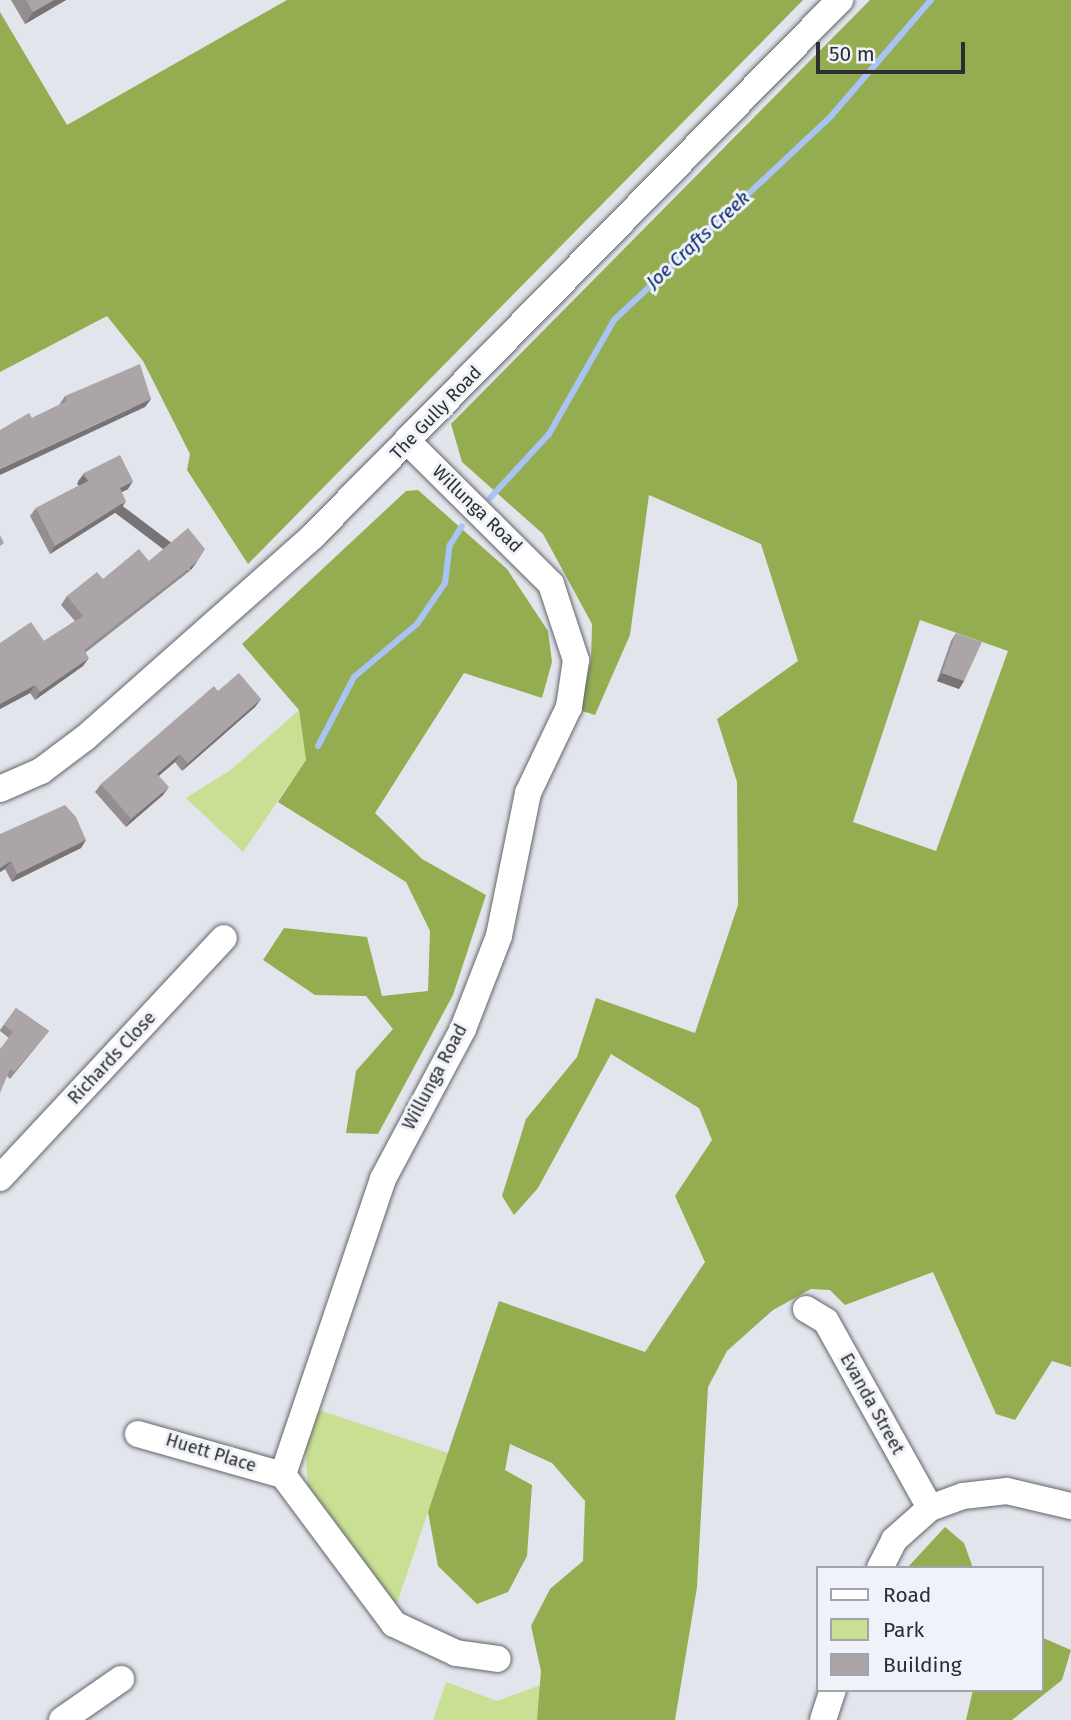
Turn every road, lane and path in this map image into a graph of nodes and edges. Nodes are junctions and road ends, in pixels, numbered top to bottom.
1 (840, 0) edge
2 (410, 443) junction
3 (0, 789) edge
4 (224, 938) dead end
5 (0, 1178) edge
6 (806, 1309) dead end
7 (138, 1434) dead end
8 (283, 1475) junction
9 (1071, 1506) edge
10 (930, 1508) junction
11 (881, 1566) edge
12 (498, 1659) dead end
13 (121, 1679) dead end
14 (832, 1692) edge
15 (62, 1720) edge
16 (823, 1720) edge

1 - 2 street, The Gully Road
2 - 3 street, The Gully Road
2 - 8 street, Willunga Road
4 - 5 street, Richards Close
6 - 10 street, Evanda Street
7 - 8 street, Huett Place
8 - 12 street
9 - 10 street
10 - 11 street
13 - 15 street
14 - 16 street

